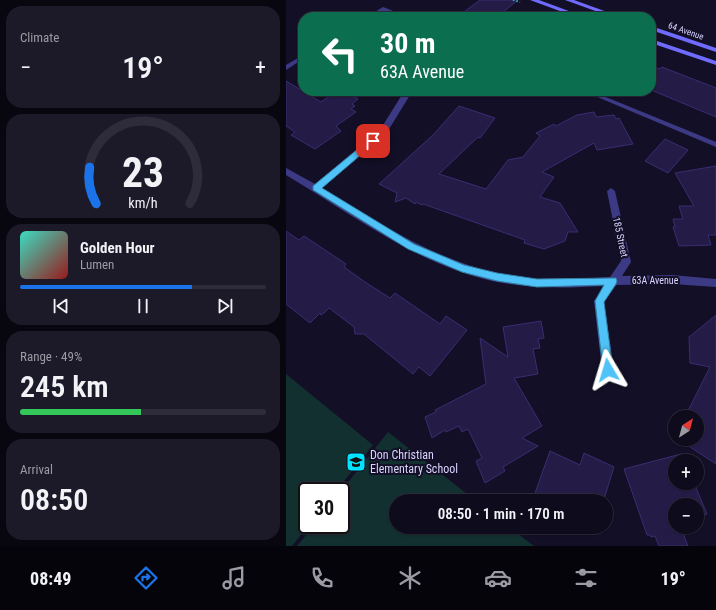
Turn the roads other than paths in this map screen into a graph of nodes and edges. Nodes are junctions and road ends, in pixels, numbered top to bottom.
1 (533, 0) edge
2 (568, 0) edge
3 (377, 12) edge
4 (392, 12) edge
5 (568, 12) edge
6 (603, 12) edge
7 (656, 30) edge
8 (656, 43) edge
9 (716, 50) edge
10 (298, 60) edge
11 (716, 63) edge
12 (286, 68) edge
13 (405, 96) edge
14 (598, 96) edge
15 (716, 145) edge
16 (286, 170) edge
17 (316, 188) junction
18 (611, 190) dead end
19 (612, 281) junction
20 (716, 283) edge
21 (608, 370) dead end

1 - 5 main road
2 - 6 main road
3 - 4 lane
7 - 9 main road, 64 Avenue
8 - 11 main road
10 - 12 lane
13 - 17 street
14 - 15 lane
16 - 17 street, 63A Avenue
17 - 19 street, 63A Avenue
18 - 19 street, 185 Street
19 - 20 street, 63A Avenue
19 - 21 street, 185 Street

